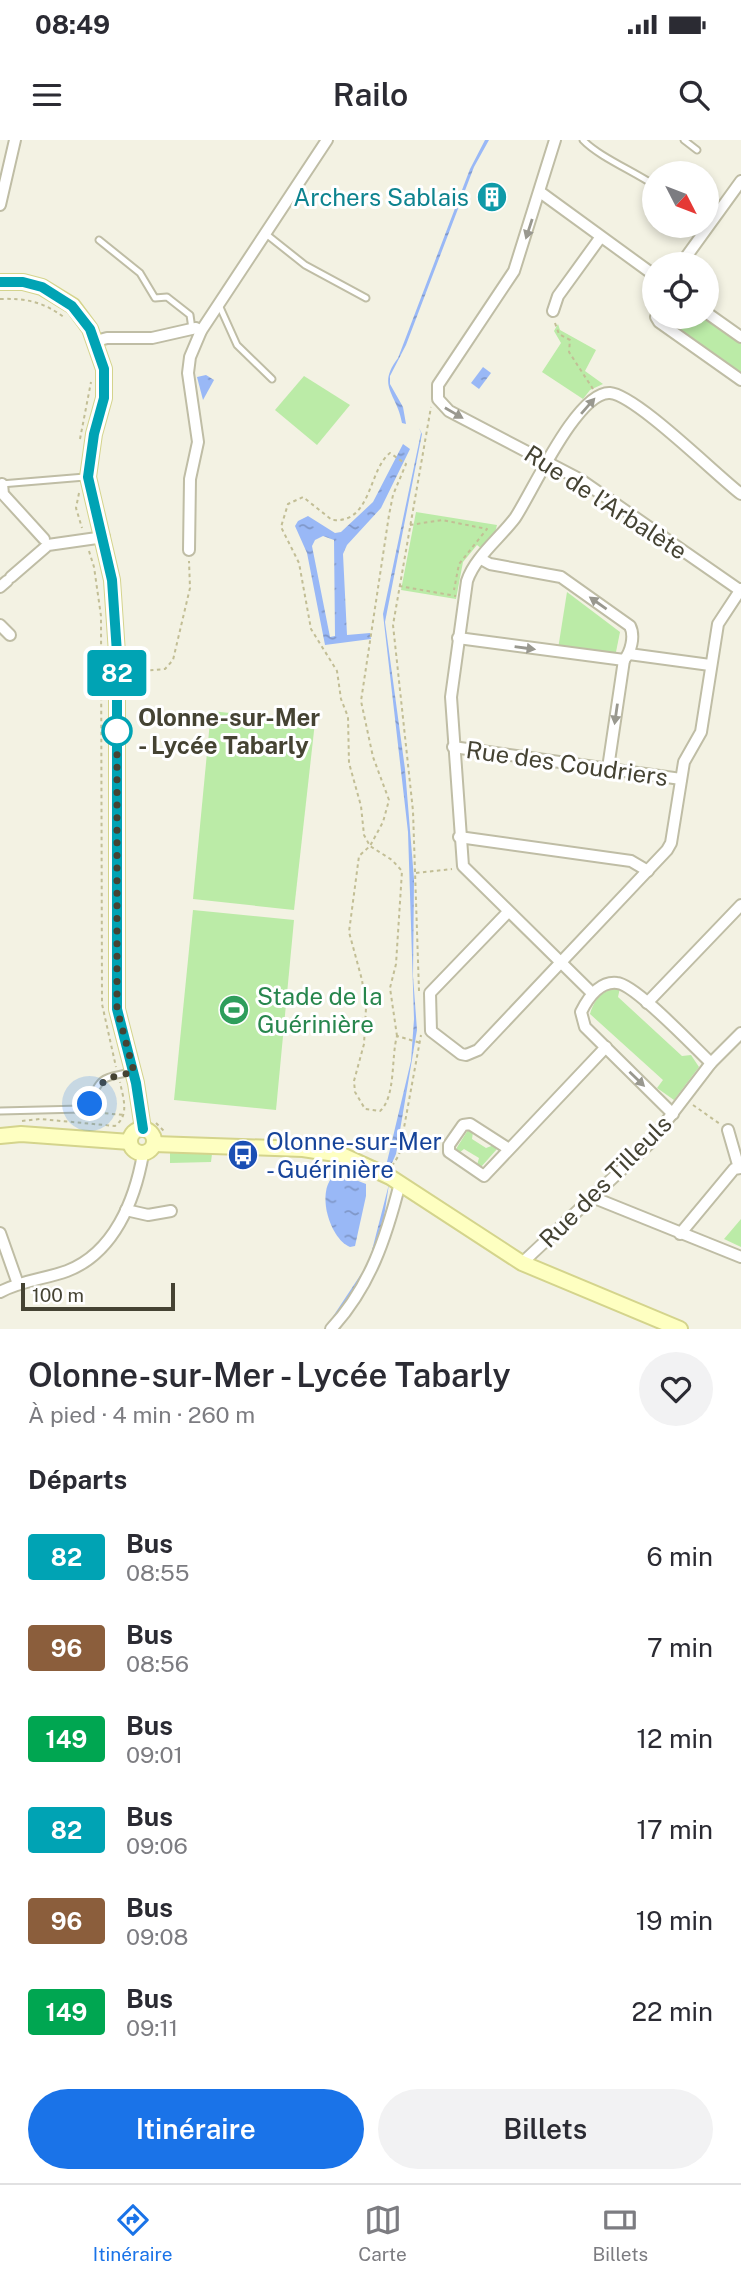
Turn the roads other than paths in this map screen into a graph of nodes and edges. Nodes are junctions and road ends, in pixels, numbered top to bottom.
1 (15, 140) edge
2 (327, 140) edge
3 (555, 140) edge
4 (583, 140) edge
5 (684, 140) edge
6 (697, 150) dead end
7 (642, 177) edge
8 (741, 181) edge
9 (540, 192) junction
10 (0, 205) edge
11 (266, 234) junction
12 (600, 238) junction
13 (99, 240) dead end
14 (690, 252) edge
15 (642, 267) edge
16 (0, 282) edge
17 (366, 298) dead end
18 (219, 306) junction
19 (552, 312) road end
20 (719, 321) edge
21 (669, 329) edge
22 (197, 330) junction
23 (741, 337) edge
24 (96, 341) junction
25 (272, 379) dead end
26 (741, 380) edge
27 (547, 460) junction
28 (85, 477) junction
29 (1, 484) edge
30 (741, 494) edge
31 (104, 537) junction
32 (44, 539) dead end
33 (189, 550) road end
34 (481, 559) junction
35 (6, 581) edge
36 (741, 590) edge
37 (0, 625) edge
38 (10, 635) dead end
39 (458, 638) junction
40 (626, 657) junction
41 (710, 665) junction
42 (453, 747) junction
43 (608, 768) junction
44 (681, 779) junction
45 (459, 837) junction
46 (648, 871) junction
47 (741, 905) edge
48 (508, 912) junction
49 (561, 962) junction
50 (592, 993) junction
51 (647, 1003) junction
52 (739, 1038) edge
53 (606, 1047) junction
54 (711, 1063) junction
55 (134, 1072) junction
56 (0, 1111) edge
57 (673, 1114) junction
58 (143, 1129) junction
59 (728, 1130) road end
60 (0, 1136) edge
61 (130, 1142) junction
62 (154, 1144) junction
63 (509, 1149) junction
64 (142, 1154) junction
65 (740, 1168) edge
66 (400, 1183) junction
67 (592, 1197) junction
68 (126, 1210) junction
69 (171, 1211) dead end
70 (0, 1233) edge
71 (680, 1234) junction
72 (741, 1258) edge
73 (522, 1263) junction
74 (18, 1284) junction
75 (0, 1292) edge
76 (331, 1329) edge
77 (680, 1329) edge

1 - 10 street
2 - 11 street
3 - 9 street
4 - 7 lane
5 - 6 lane
8 - 14 street
9 - 12 street
9 -> 27 street, Rue de l’Arbalète
11 - 17 lane
11 - 18 street
12 - 15 street
12 - 19 street
13 - 22 lane
16 - 24 street
18 - 22 street
18 - 25 lane
20 - 23 street
21 - 26 street
22 - 24 street
22 - 33 street
24 - 28 street
27 -> 30 street
27 - 34 street
27 - 36 street, Rue de l’Arbalète
28 - 29 lane
28 - 31 street
29 - 32 street
31 - 35 street
31 - 55 street
34 - 39 street
40 -> 34 street
36 - 41 street
37 - 38 street
39 -> 40 street
39 - 42 street
40 - 41 street
40 -> 43 street
41 - 44 street
42 - 43 street, Rue des Coudriers
42 - 45 street
43 - 44 street, Rue des Coudriers
44 - 46 street
45 - 46 street
45 - 48 street
46 - 49 street
47 - 51 street
48 - 49 street
48 - 49 street
49 - 50 street
50 - 51 street
50 - 53 street
51 - 54 street
52 - 54 street, Rue des Tilleuls
53 -> 57 street
53 - 63 street
54 - 57 street, Rue des Tilleuls
55 - 56 lane
55 - 58 street
57 - 67 street, Rue des Tilleuls
58 - 61 street
58 - 62 street
59 - 65 street
60 - 61 street
61 - 64 street
62 - 64 street
62 - 66 street
63 - 63 street
64 - 68 street
65 - 71 street
66 - 73 street
66 - 76 street
67 - 71 street
67 - 73 street, Rue des Tilleuls
68 - 69 street
68 - 74 street
70 - 74 street
71 - 72 street
73 - 77 street
74 - 75 street

